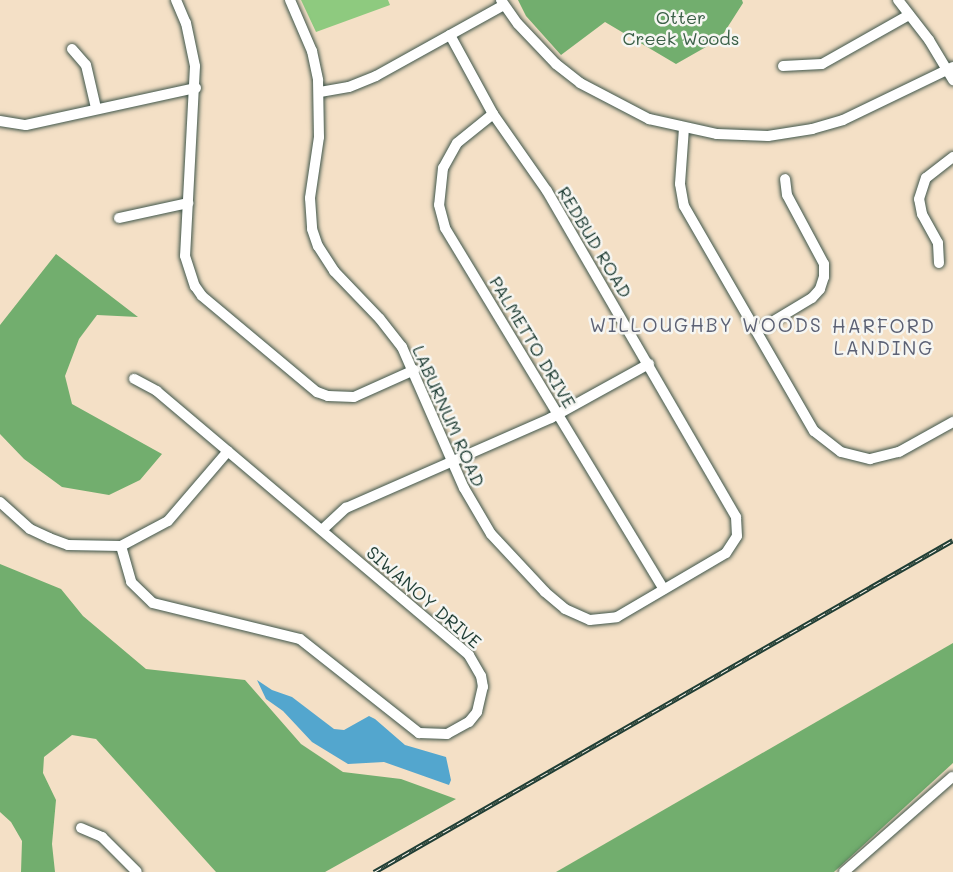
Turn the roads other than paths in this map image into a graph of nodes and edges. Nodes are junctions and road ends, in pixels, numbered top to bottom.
1 (176, 0) edge
2 (290, 0) edge
3 (898, 0) edge
4 (503, 3) edge
5 (909, 15) junction
6 (450, 36) junction
7 (72, 49) dead end
8 (783, 66) dead end
9 (950, 69) edge
10 (953, 80) edge
11 (196, 88) junction
12 (320, 92) junction
13 (96, 108) junction
14 (493, 114) junction
15 (0, 121) edge
16 (684, 128) junction
17 (953, 157) edge
18 (785, 179) dead end
19 (188, 203) junction
20 (119, 218) dead end
21 (939, 263) dead end
22 (757, 331) junction
23 (649, 364) junction
24 (414, 370) junction
25 (134, 379) dead end
26 (558, 415) junction
27 (953, 422) edge
28 (229, 451) junction
29 (453, 462) junction
30 (0, 502) edge
31 (322, 530) junction
32 (121, 546) junction
33 (664, 589) junction
34 (951, 777) edge
35 (81, 828) dead end
36 (137, 872) edge
37 (844, 872) edge

1 - 11 street
2 - 12 street, LABURNUM ROAD
3 - 5 street
4 - 6 street
4 - 16 street
5 - 8 street
5 - 9 street
6 - 12 street
6 - 14 street, REDBUD ROAD
7 - 13 street
9 - 10 street
9 - 16 street
11 - 13 street
11 - 19 street
12 - 24 street, LABURNUM ROAD
13 - 15 street
14 - 23 street, REDBUD ROAD
14 - 26 street, PALMETTO DRIVE
16 - 22 street
17 - 21 street
18 - 22 street
19 - 20 street
19 - 24 street
22 - 27 street
23 - 26 street
23 - 33 street, REDBUD ROAD
24 - 29 street, LABURNUM ROAD
25 - 28 street, SIWANOY DRIVE
26 - 29 street
26 - 33 street, PALMETTO DRIVE
28 - 31 street, SIWANOY DRIVE
28 - 32 street
29 - 31 street
29 - 33 street, LABURNUM ROAD
30 - 32 street
31 - 32 street, SIWANOY DRIVE
34 - 37 street
35 - 36 street

